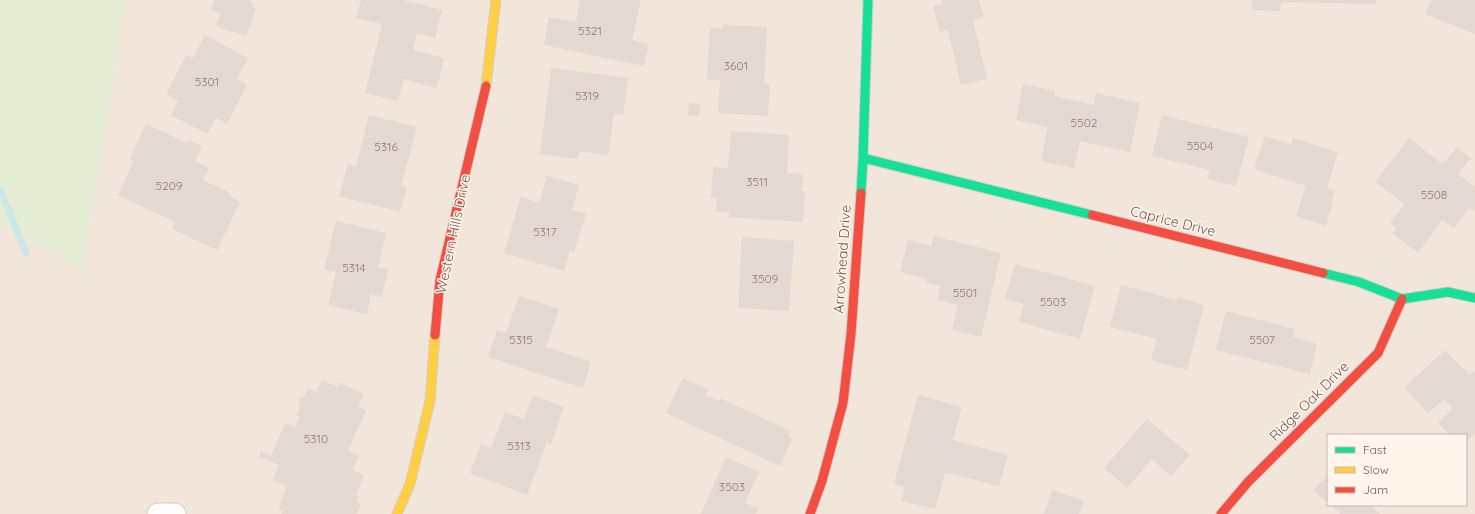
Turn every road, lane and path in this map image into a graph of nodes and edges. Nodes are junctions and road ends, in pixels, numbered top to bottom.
1 (496, 0) edge
2 (868, 0) edge
3 (863, 158) junction
4 (1475, 298) edge
5 (1402, 299) junction
6 (158, 514) edge
7 (175, 514) edge
8 (398, 514) edge
9 (810, 514) edge
10 (1221, 514) edge

1 - 8 street, Western Hills Drive
2 - 3 street, Arrowhead Drive
3 - 5 street, Caprice Drive
3 - 9 street, Arrowhead Drive
4 - 5 street
5 - 10 street, Ridge Oak Drive
6 - 7 street

